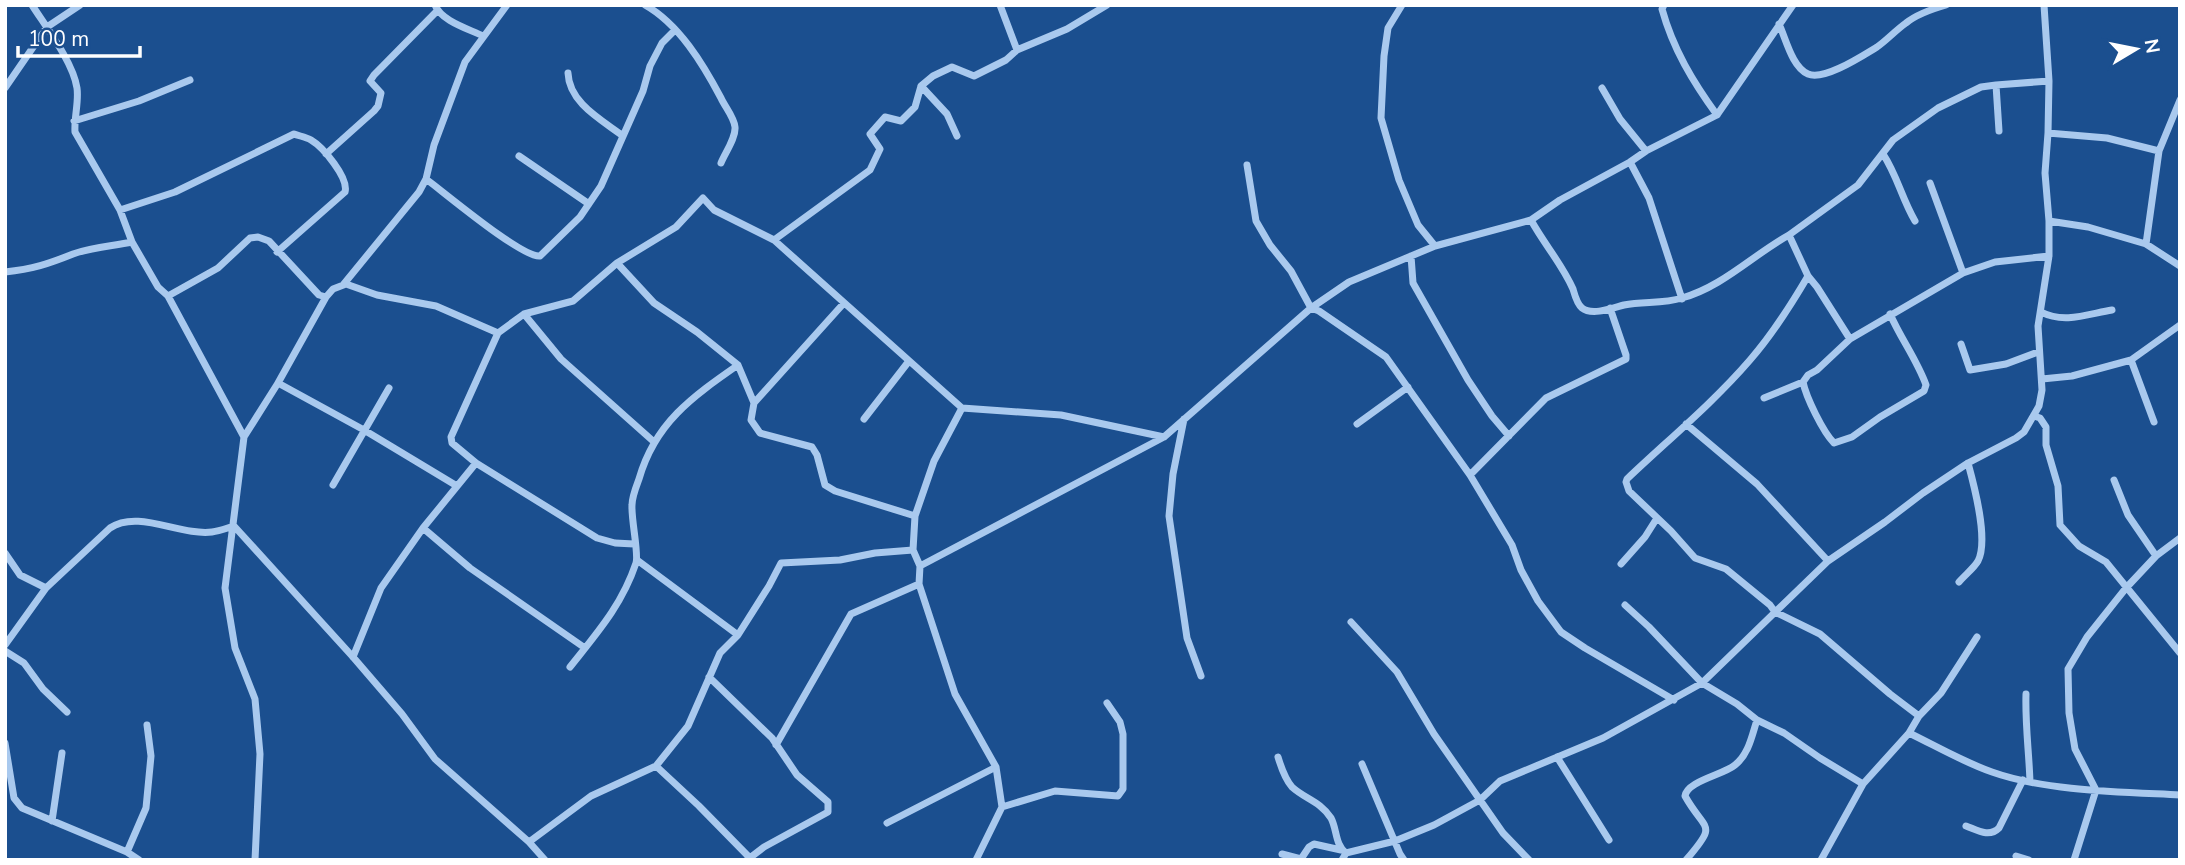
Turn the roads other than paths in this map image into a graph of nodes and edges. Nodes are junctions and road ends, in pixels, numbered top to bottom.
1 (32, 5) edge
2 (80, 5) edge
3 (507, 5) edge
4 (645, 5) edge
5 (1000, 5) edge
6 (1107, 5) edge
7 (1402, 5) edge
8 (1664, 5) edge
9 (1793, 5) edge
10 (1946, 5) edge
11 (2044, 5) edge
12 (436, 8) edge
13 (1779, 23) junction
14 (47, 27) junction
15 (675, 30) junction
16 (483, 36) junction
17 (1017, 50) junction
18 (568, 73) dead end
19 (190, 80) dead end
20 (2049, 81) junction
21 (1996, 85) junction
22 (921, 86) junction
23 (5, 88) edge
24 (1602, 88) dead end
25 (2180, 100) edge
26 (1717, 115) junction
27 (74, 121) junction
28 (1999, 131) dead end
29 (2048, 134) junction
30 (623, 135) junction
31 (957, 136) dead end
32 (1646, 151) junction
33 (2159, 151) junction
34 (326, 154) junction
35 (1883, 154) junction
36 (519, 156) dead end
37 (1630, 162) junction
38 (721, 163) dead end
39 (1247, 165) dead end
40 (426, 179) junction
41 (1930, 183) dead end
42 (589, 204) junction
43 (120, 210) junction
44 (1531, 220) junction
45 (1915, 221) dead end
46 (2049, 221) junction
47 (1789, 235) junction
48 (774, 240) junction
49 (132, 242) junction
50 (2146, 244) junction
51 (1435, 246) junction
52 (277, 252) junction
53 (1410, 256) junction
54 (2049, 256) junction
55 (617, 263) junction
56 (2180, 266) edge
57 (5, 272) edge
58 (1963, 273) junction
59 (1808, 276) junction
60 (343, 286) junction
61 (168, 296) junction
62 (326, 297) junction
63 (1682, 299) junction
64 (844, 303) junction
65 (1311, 308) junction
66 (1610, 308) junction
67 (2112, 310) dead end
68 (2041, 312) junction
69 (524, 314) junction
70 (1890, 314) junction
71 (2180, 325) edge
72 (498, 333) junction
73 (1850, 338) junction
74 (1961, 344) dead end
75 (2038, 352) junction
76 (2131, 360) junction
77 (909, 361) junction
78 (738, 365) junction
79 (2042, 379) junction
80 (278, 383) junction
81 (1803, 383) junction
82 (1408, 387) junction
83 (389, 388) dead end
84 (1764, 398) dead end
85 (754, 403) junction
86 (962, 408) junction
87 (2034, 416) junction
88 (864, 419) dead end
89 (1184, 419) junction
90 (2154, 422) dead end
91 (1357, 424) dead end
92 (1686, 424) junction
93 (364, 430) junction
94 (1508, 436) junction
95 (244, 437) junction
96 (1164, 437) junction
97 (653, 441) junction
98 (476, 463) junction
99 (1968, 463) junction
100 (1470, 475) junction
101 (2114, 480) dead end
102 (333, 485) dead end
103 (457, 486) junction
104 (915, 516) junction
105 (1657, 518) junction
106 (234, 526) junction
107 (423, 528) junction
108 (2180, 538) edge
109 (634, 544) junction
110 (913, 550) junction
111 (5, 553) edge
112 (2156, 556) junction
113 (637, 560) junction
114 (1828, 561) junction
115 (1621, 564) dead end
116 (920, 566) junction
117 (1959, 582) dead end
118 (919, 584) junction
119 (46, 588) junction
120 (2126, 588) junction
121 (1625, 605) dead end
122 (1775, 612) junction
123 (1351, 622) dead end
124 (738, 635) junction
125 (1977, 637) dead end
126 (5, 645) edge
127 (585, 648) junction
128 (5, 651) edge
129 (2180, 653) edge
130 (353, 657) junction
131 (570, 667) dead end
132 (1201, 676) dead end
133 (709, 677) junction
134 (1702, 683) junction
135 (2026, 694) dead end
136 (1674, 700) junction
137 (1107, 703) dead end
138 (67, 712) dead end
139 (1919, 716) junction
140 (1757, 720) junction
141 (147, 725) dead end
142 (1909, 733) junction
143 (5, 743) edge
144 (776, 745) junction
145 (62, 753) dead end
146 (1278, 757) dead end
147 (1557, 757) junction
148 (1362, 764) dead end
149 (656, 766) junction
150 (996, 767) junction
151 (2026, 781) junction
152 (1863, 784) junction
153 (2096, 790) junction
154 (2180, 795) edge
155 (1480, 800) junction
156 (1002, 807) junction
157 (52, 821) junction
158 (887, 823) dead end
159 (1966, 826) dead end
160 (1609, 840) dead end
161 (1395, 841) junction
162 (529, 842) junction
163 (127, 852) junction
164 (1282, 854) dead end
165 (1343, 854) edge
166 (2016, 856) dead end
167 (749, 859) edge
168 (139, 860) edge
169 (256, 860) edge
170 (545, 860) edge
171 (976, 860) edge
172 (1404, 860) edge
173 (1529, 860) edge
174 (1686, 860) edge
175 (1821, 860) edge
176 (2029, 860) edge
177 (2074, 860) edge

1 - 14 street
2 - 14 street
3 - 16 street
4 - 15 street
5 - 17 street
6 - 17 street
7 - 51 street
8 - 26 street
9 - 13 street
10 - 13 street
11 - 20 street
12 - 16 street
12 - 34 street
13 - 26 street
14 - 23 street
14 - 27 street
15 - 30 street
15 - 38 street
16 - 40 street
17 - 22 street
18 - 30 street
19 - 27 street
20 - 21 street
20 - 29 street
21 - 28 street
21 - 35 street
22 - 31 street
22 - 48 street
24 - 32 street
25 - 33 street
26 - 32 street
27 - 43 street
29 - 33 street
29 - 46 street
30 - 42 street
32 - 37 street
33 - 50 street
34 - 43 street
34 - 52 street
35 - 45 street
35 - 47 street
36 - 42 street
37 - 44 street
37 - 63 street
39 - 65 street
40 - 42 street
40 - 60 street
41 - 58 street
43 - 49 street
44 - 51 street
44 - 66 street
46 - 50 street
46 - 54 street
47 - 59 street
47 - 63 street
48 - 55 street
48 - 64 street
49 - 57 street
49 - 61 street
50 - 56 street
51 - 53 street
52 - 61 street
52 - 62 street
53 - 65 street
53 - 94 street
54 - 58 street
54 - 68 street
55 - 69 street
55 - 78 street
58 - 70 street
59 - 73 street
59 - 92 street
60 - 62 street
60 - 72 street
61 - 95 street
62 - 80 street
63 - 66 street
64 - 77 street
64 - 85 street
65 - 82 street
65 - 89 street
66 - 94 street
67 - 68 street
68 - 75 street
69 - 72 street
69 - 97 street
70 - 73 street
70 - 81 street
71 - 76 street
72 - 98 street
73 - 81 street
74 - 75 street
75 - 79 street
76 - 79 street
76 - 90 street
77 - 86 street
77 - 88 street
78 - 85 street
78 - 97 street
79 - 87 street
80 - 93 street
80 - 95 street
81 - 84 street
82 - 91 street
82 - 100 street
83 - 93 street
85 - 104 street
86 - 96 street
86 - 104 street
87 - 99 street
87 - 120 street
89 - 96 street
89 - 132 street
92 - 105 street
92 - 114 street
93 - 102 street
93 - 103 street
94 - 100 street
95 - 106 street
96 - 116 street
97 - 109 street
98 - 103 street
98 - 109 street
99 - 114 street
99 - 117 street
100 - 136 street
101 - 112 street
103 - 107 street
104 - 110 street
105 - 115 street
105 - 122 street
106 - 119 street
106 - 130 street
106 - 169 street
107 - 127 street
107 - 130 street
108 - 112 street
109 - 113 street
110 - 116 street
110 - 124 street
111 - 119 street
112 - 120 street
113 - 124 street
113 - 127 street
114 - 122 street
116 - 118 street
118 - 144 street
118 - 150 street
119 - 126 street
120 - 129 street
120 - 153 street
121 - 134 street
122 - 134 street
122 - 139 street
123 - 155 street
124 - 133 street
125 - 139 street
127 - 131 street
128 - 138 street
130 - 162 street
133 - 144 street
133 - 149 street
134 - 136 street
134 - 140 street
135 - 151 street
136 - 147 street
137 - 156 street
139 - 142 street
140 - 152 street
140 - 174 street
141 - 163 street
142 - 151 street
142 - 152 street
143 - 157 street
144 - 167 street
145 - 157 street
146 - 165 street
147 - 155 street
147 - 160 street
148 - 161 street
149 - 162 street
149 - 167 street
150 - 156 street
150 - 158 street
151 - 153 street
151 - 159 street
152 - 175 street
153 - 154 street
153 - 177 street
155 - 161 street
155 - 173 street
156 - 171 street
157 - 163 street
161 - 165 street
161 - 172 street
162 - 170 street
163 - 168 street
164 - 165 street
166 - 176 street

